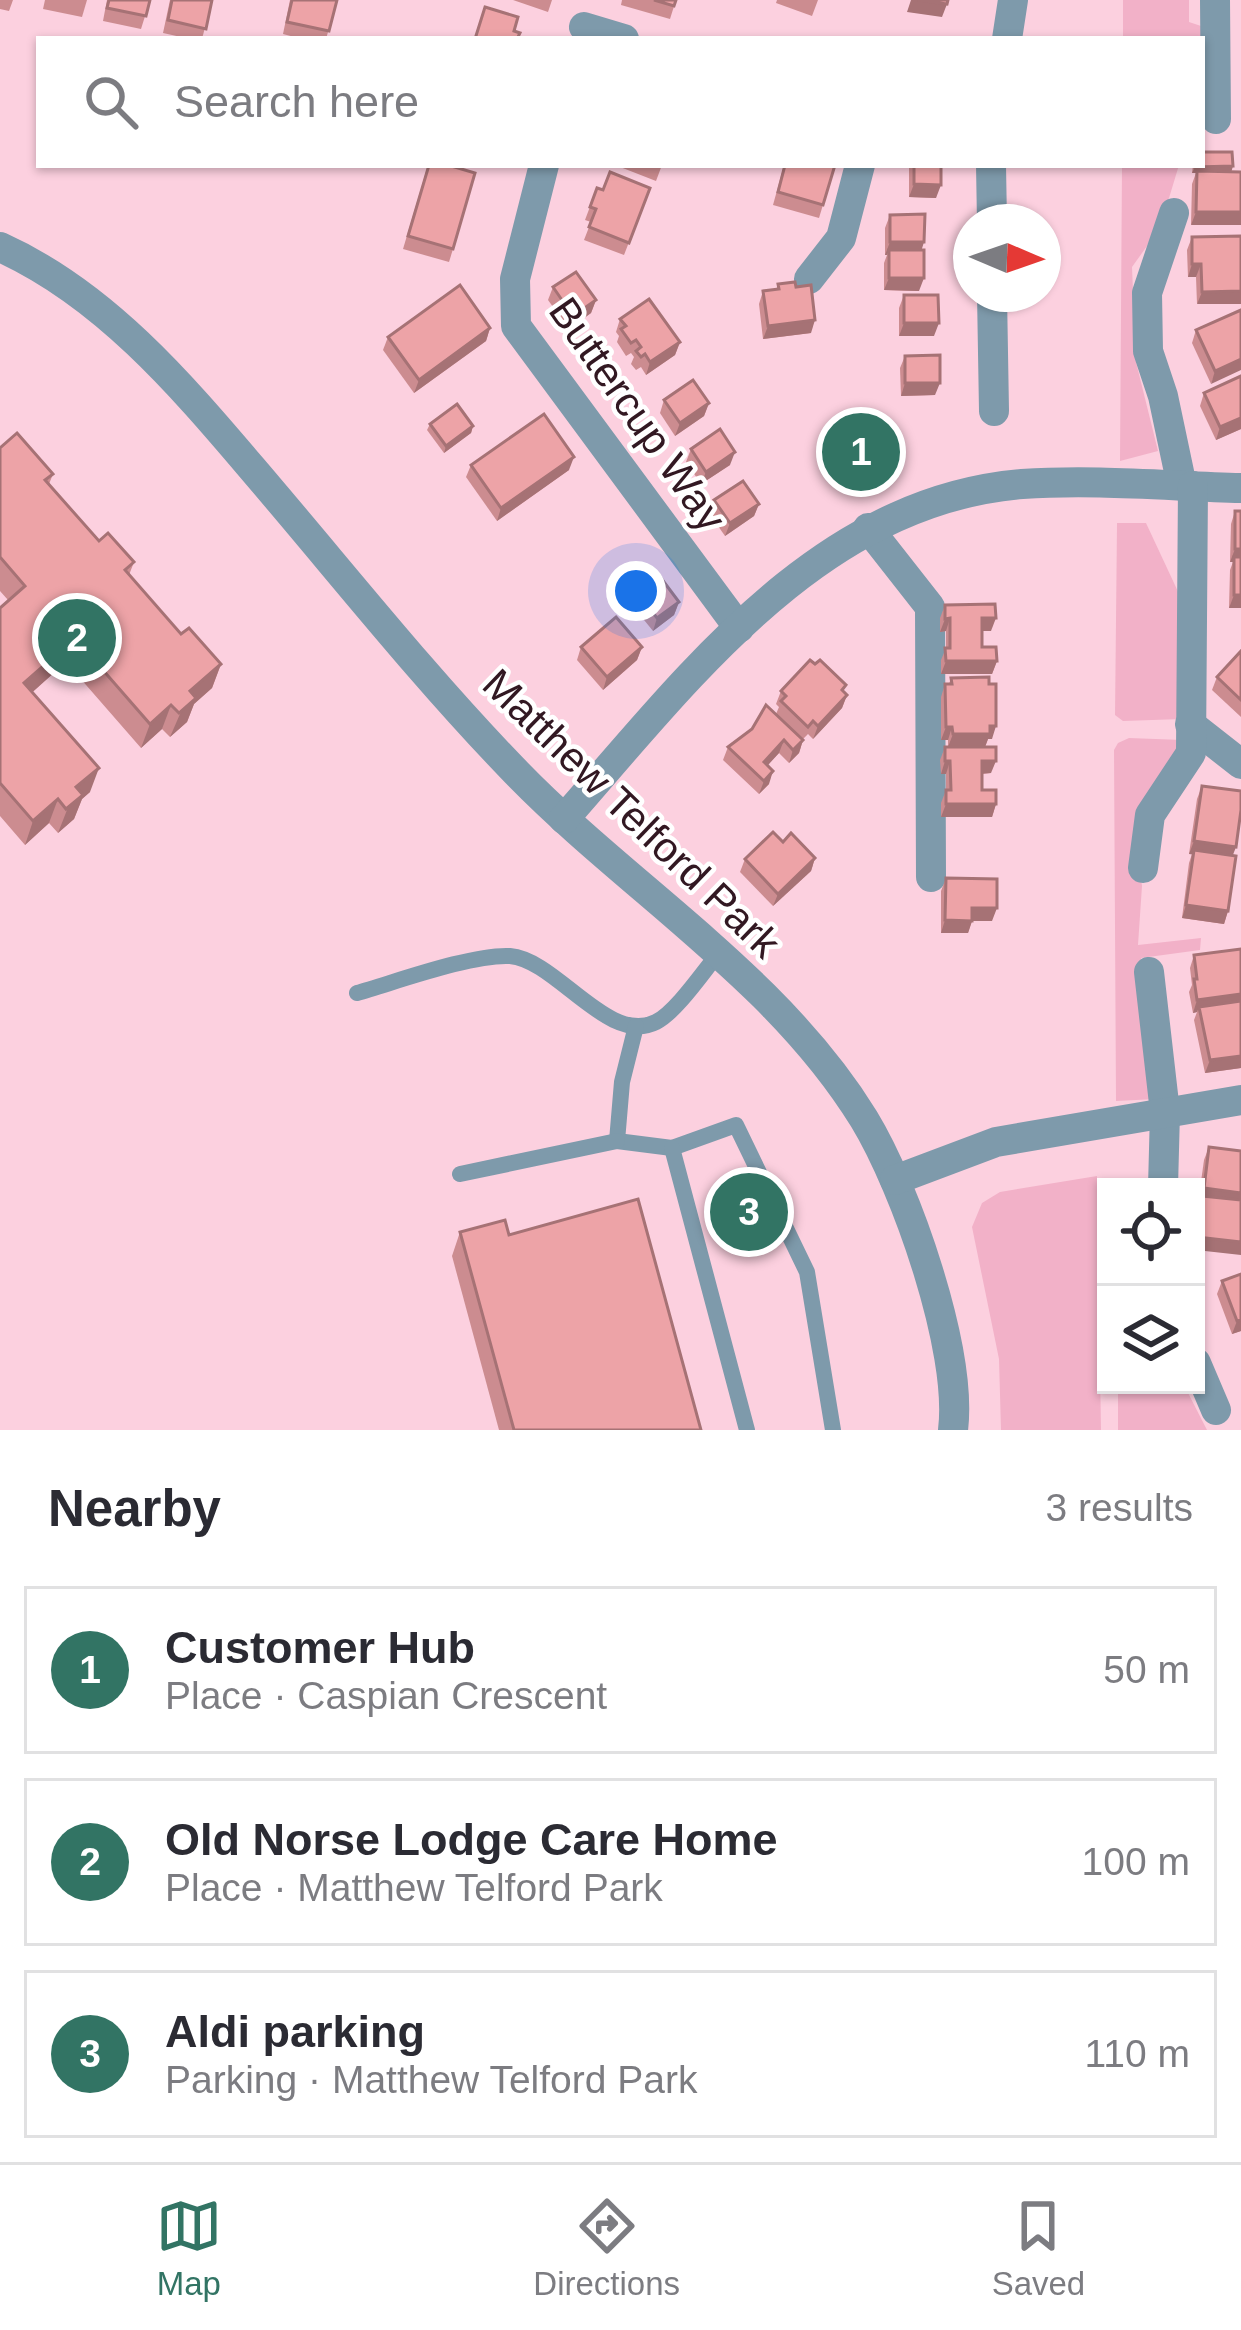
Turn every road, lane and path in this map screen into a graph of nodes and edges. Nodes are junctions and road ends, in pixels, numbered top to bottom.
1 (1013, 0) edge
2 (1215, 0) edge
3 (585, 22) edge
4 (617, 36) edge
5 (1007, 36) edge
6 (1216, 119) dead end
7 (543, 168) edge
8 (859, 168) edge
9 (991, 168) edge
10 (992, 204) edge
11 (1174, 213) dead end
12 (0, 247) edge
13 (809, 279) dead end
14 (992, 312) edge
15 (994, 411) dead end
16 (1188, 486) junction
17 (1241, 488) edge
18 (868, 528) junction
19 (739, 628) junction
20 (1190, 724) junction
21 (1241, 764) edge
22 (564, 819) junction
23 (1143, 868) dead end
24 (931, 877) dead end
25 (718, 954) junction
26 (1149, 972) dead end
27 (357, 992) dead end
28 (636, 1026) junction
29 (1241, 1100) edge
30 (1165, 1112) junction
31 (617, 1141) junction
32 (672, 1148) junction
33 (460, 1174) dead end
34 (1163, 1178) edge
35 (895, 1180) junction
36 (1205, 1384) edge
37 (1216, 1409) dead end
38 (747, 1430) edge
39 (833, 1430) edge
40 (953, 1430) edge

1 - 5 street
2 - 6 street
3 - 4 street
7 - 19 street, Buttercup Way
8 - 13 street
9 - 10 street
11 - 16 street
12 - 22 street, Matthew Telford Park
14 - 15 street
16 - 17 street
16 - 18 street
16 - 20 street
18 - 19 street
18 - 24 street
19 - 22 street
20 - 21 street
20 - 23 street
22 - 25 street, Matthew Telford Park
25 - 28 lane
25 - 35 street, Matthew Telford Park
26 - 30 street
27 - 28 lane
28 - 31 lane
29 - 30 street
30 - 34 street
30 - 35 street
31 - 32 lane
31 - 33 lane
32 - 38 lane
32 - 39 lane
35 - 40 street, Matthew Telford Park
36 - 37 street

